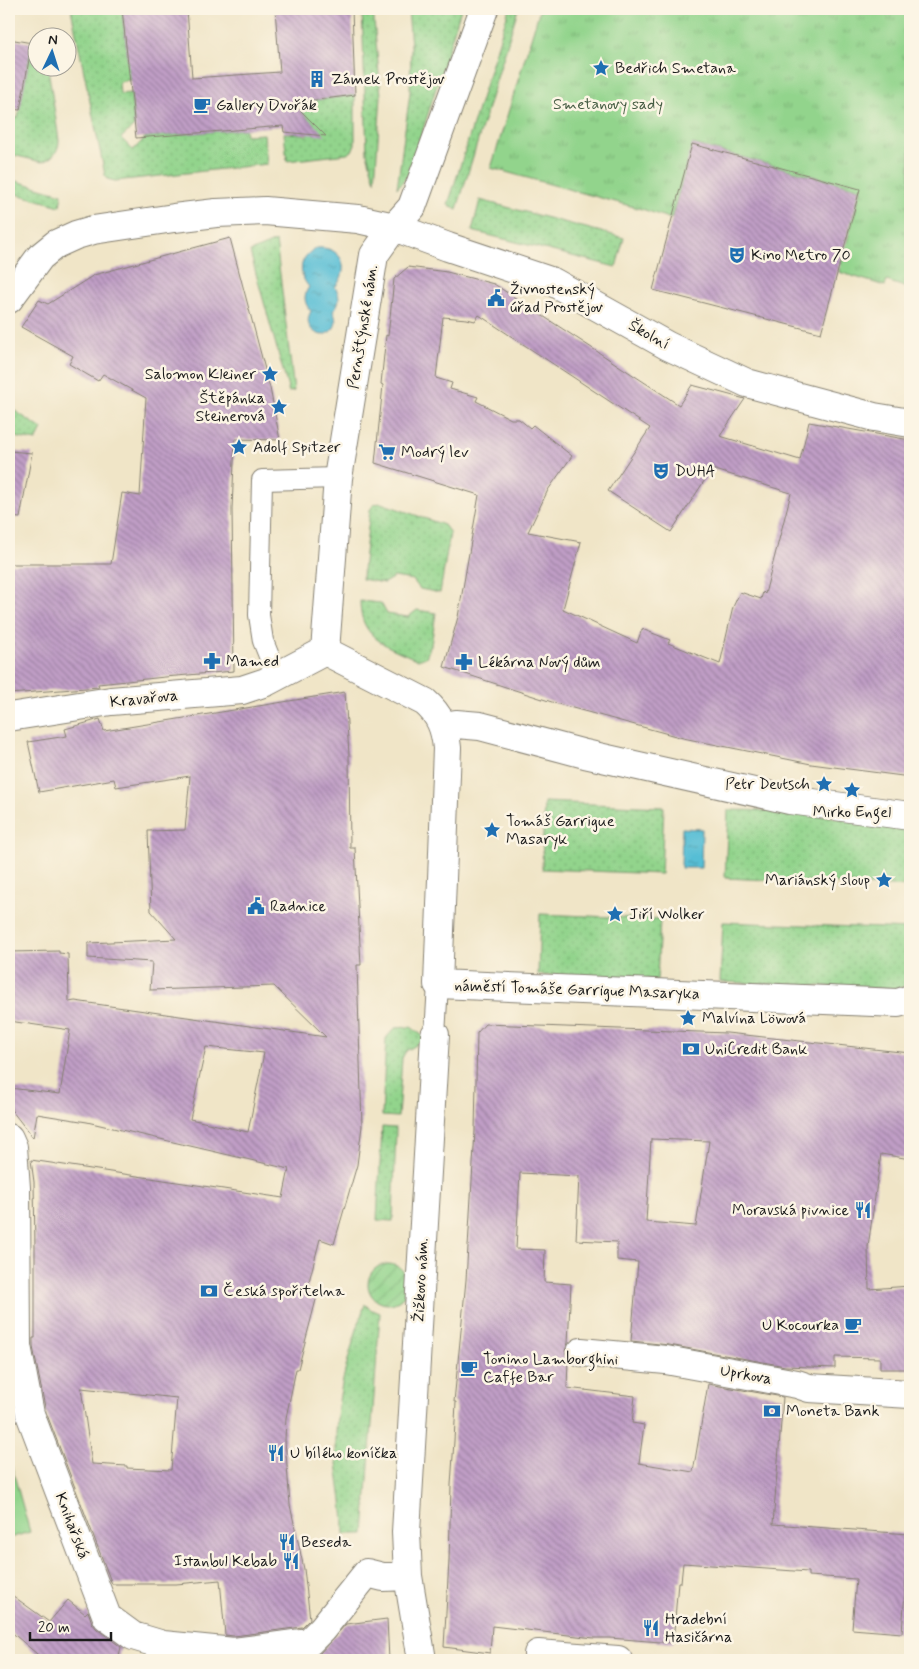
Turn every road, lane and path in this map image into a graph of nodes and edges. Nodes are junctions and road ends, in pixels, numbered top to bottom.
1 (484, 9) edge
2 (394, 227) junction
3 (9, 299) edge
4 (910, 422) edge
5 (338, 478) junction
6 (326, 650) junction
7 (278, 676) junction
8 (9, 717) edge
9 (444, 726) junction
10 (910, 816) edge
11 (438, 984) junction
12 (910, 999) edge
13 (435, 1035) joint
14 (9, 1138) edge
15 (12, 1188) edge
16 (581, 1352) dead end
17 (910, 1394) edge
18 (408, 1576) junction
19 (538, 1654) dead end
20 (422, 1660) edge
21 (618, 1660) edge

1 - 2 street, Pernštýnské nám.
2 - 3 street
2 - 4 street, Školní
2 - 5 street, Pernštýnské nám.
5 - 6 street, Pernštýnské nám.
5 - 7 street
6 - 7 street
6 - 9 street
7 - 8 street, Kravařova
9 - 10 street
9 - 11 street, náměstí Tomáše Garrigue Masaryka
11 - 12 street, náměstí Tomáše Garrigue Masaryka
11 - 13 street, Žižkovo nám.
13 - 18 street, Žižkovo nám.
14 - 15 street, Knihařská
15 - 18 street, Knihařská
16 - 17 street, Uprkova
18 - 20 street, Žižkovo nám.
19 - 21 street

